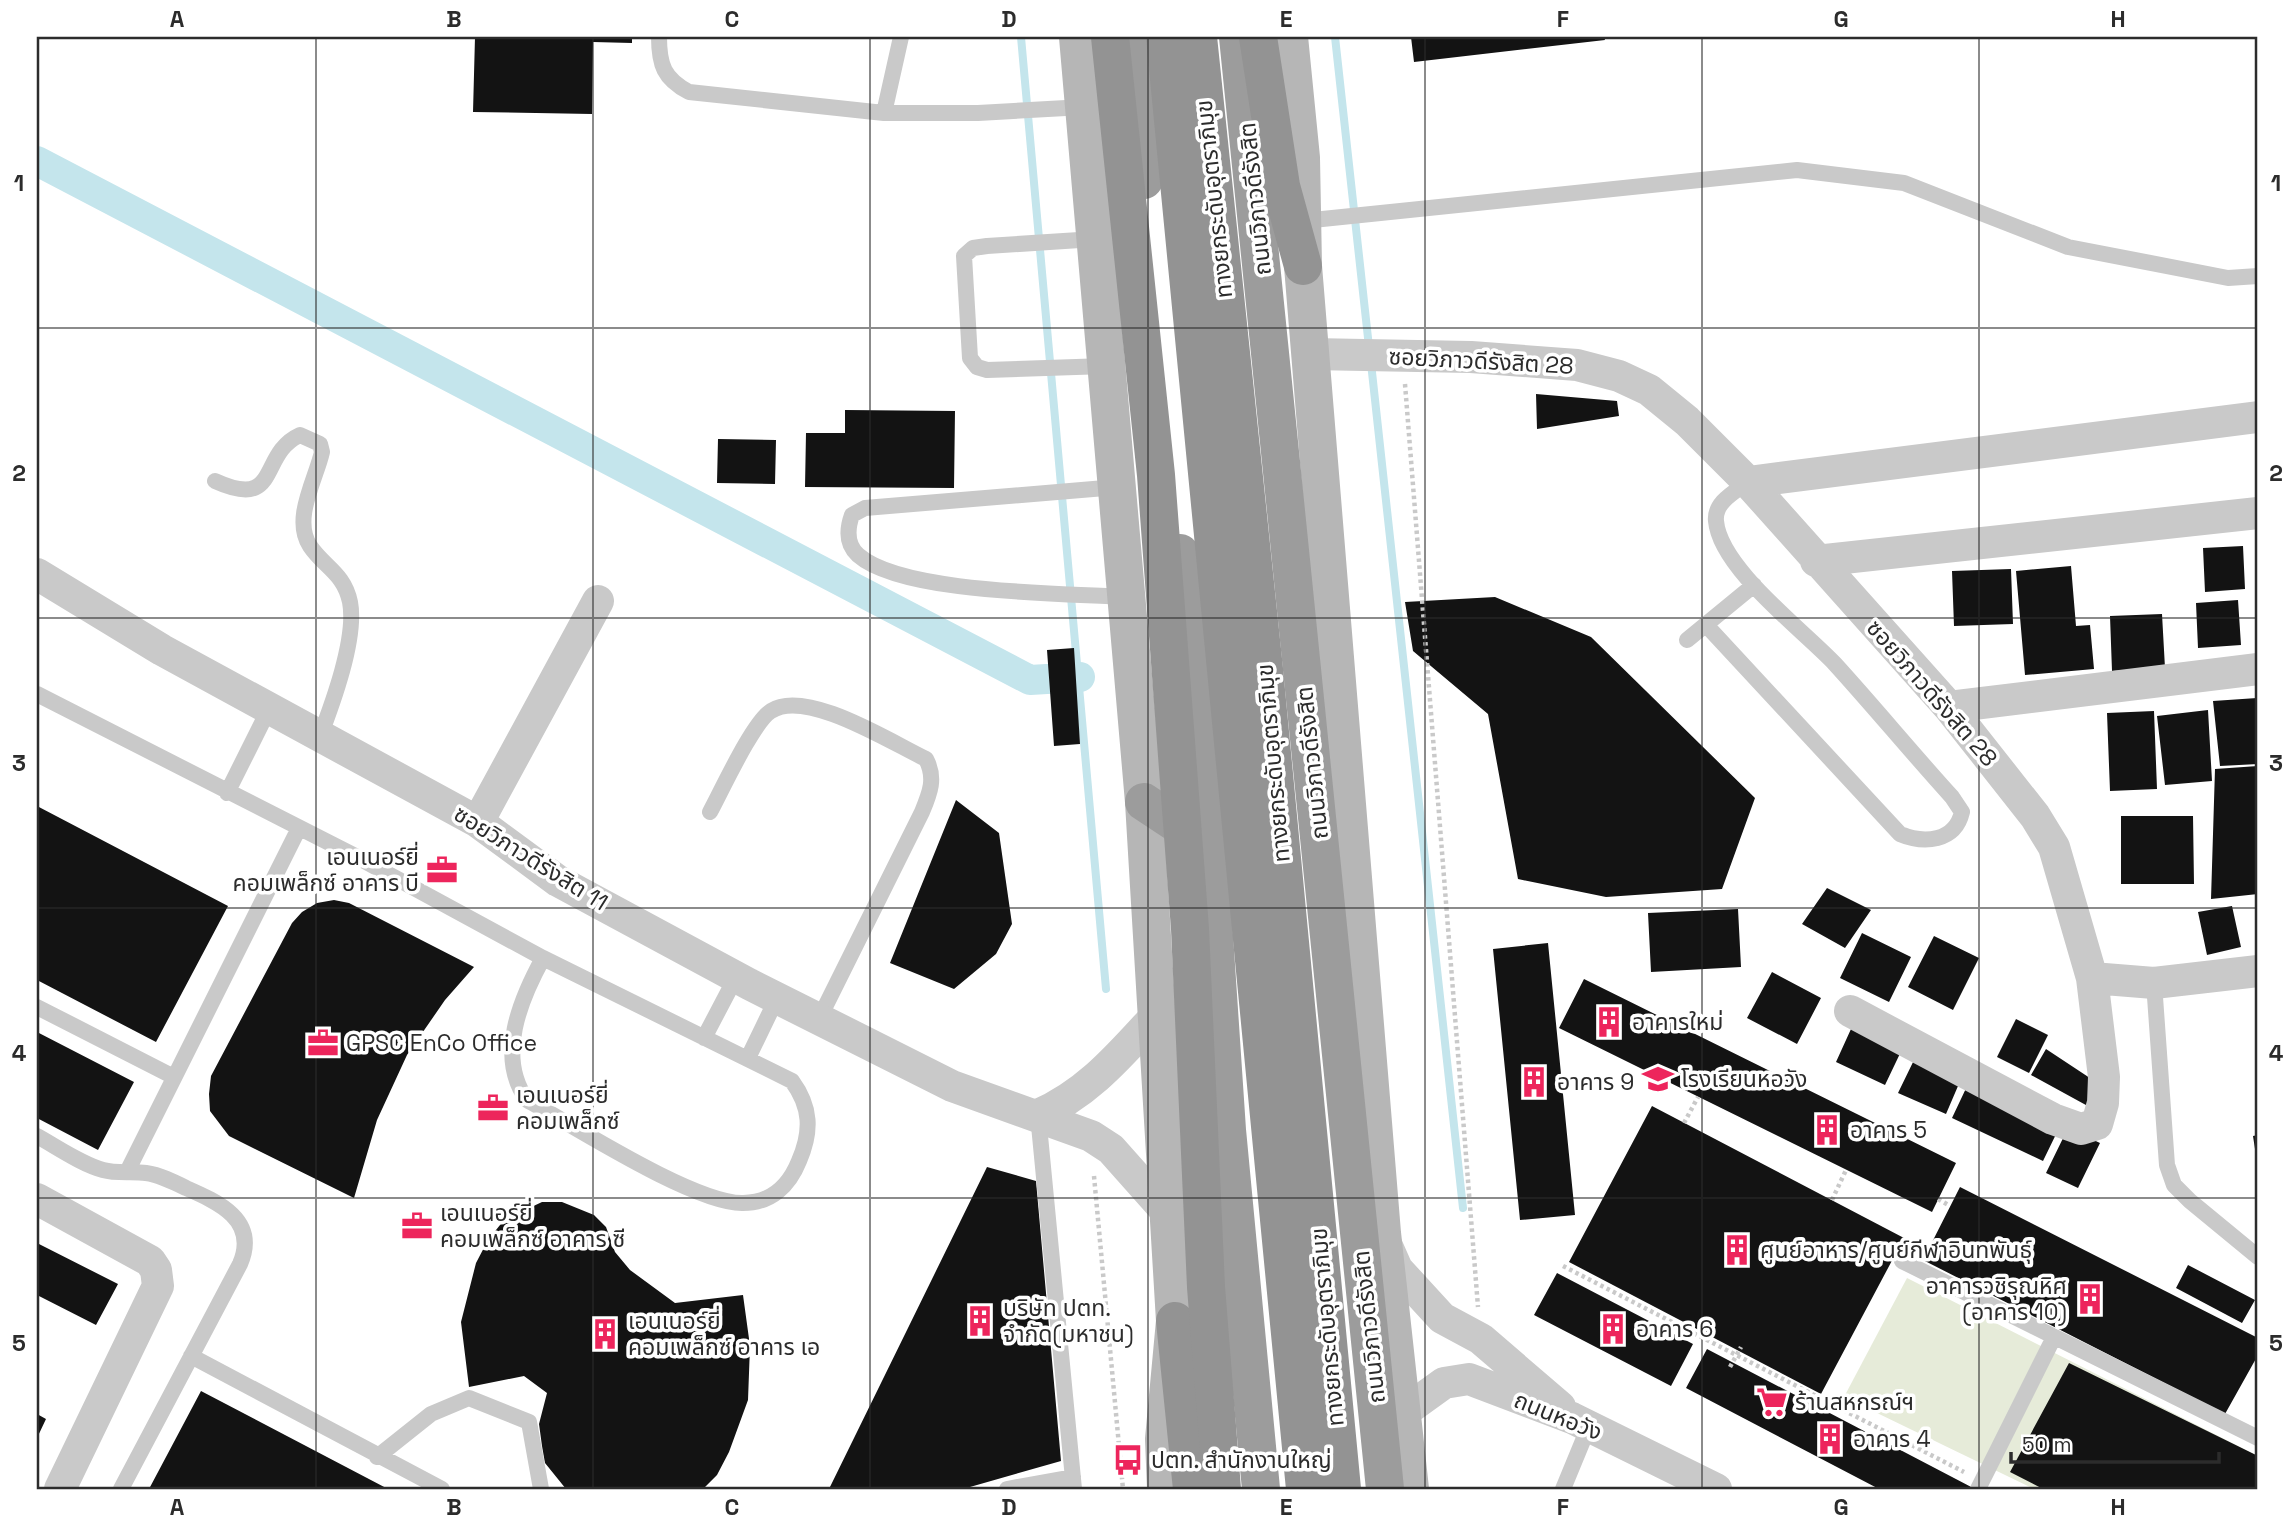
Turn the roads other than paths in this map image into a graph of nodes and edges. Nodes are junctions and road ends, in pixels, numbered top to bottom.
1 (659, 37) edge
2 (901, 37) edge
3 (1078, 37) edge
4 (1110, 37) edge
5 (1130, 37) edge
6 (1165, 37) edge
7 (1198, 37) edge
8 (1238, 37) edge
9 (1258, 37) edge
10 (1289, 37) edge
11 (1084, 107) junction
12 (884, 113) junction
13 (1302, 221) junction
14 (1095, 239) junction
15 (1303, 266) junction
16 (2258, 276) edge
17 (1311, 354) junction
18 (1106, 366) junction
19 (2258, 417) edge
20 (215, 481) dead end
21 (1748, 482) junction
22 (1117, 487) junction
23 (2258, 513) edge
24 (1816, 561) junction
25 (37, 574) edge
26 (1754, 585) junction
27 (1128, 597) junction
28 (598, 601) dead end
29 (1706, 626) junction
30 (1687, 640) dead end
31 (2258, 669) edge
32 (37, 694) edge
33 (1949, 707) junction
34 (269, 709) junction
35 (319, 738) junction
36 (227, 793) junction
37 (1144, 802) junction
38 (710, 811) dead end
39 (478, 822) junction
40 (299, 828) junction
41 (1208, 845) junction
42 (543, 958) junction
43 (2258, 971) edge
44 (736, 977) junction
45 (2092, 978) junction
46 (2154, 983) junction
47 (777, 998) junction
48 (37, 1007) edge
49 (1850, 1011) dead end
50 (1154, 1018) junction
51 (819, 1019) junction
52 (704, 1038) junction
53 (748, 1058) junction
54 (174, 1077) junction
55 (1038, 1115) junction
56 (37, 1136) edge
57 (127, 1172) junction
58 (37, 1199) edge
59 (1167, 1212) junction
60 (1382, 1233) junction
61 (2258, 1257) edge
62 (1902, 1261) dead end
63 (1175, 1321) junction
64 (2054, 1337) junction
65 (191, 1356) junction
66 (1401, 1414) junction
67 (1581, 1422) junction
68 (2258, 1438) edge
69 (377, 1457) junction
70 (1073, 1483) edge
71 (1980, 1485) edge
72 (60, 1489) edge
73 (121, 1489) edge
74 (442, 1489) edge
75 (541, 1489) edge
76 (1007, 1489) edge
77 (1166, 1489) edge
78 (1192, 1489) edge
79 (1222, 1489) edge
80 (1261, 1489) edge
81 (1306, 1489) edge
82 (1342, 1489) edge
83 (1385, 1489) edge
84 (1410, 1489) edge
85 (1563, 1489) edge
86 (1716, 1489) edge

1 - 12 lane
2 - 12 lane
3 - 11 main road
4 - 79 highway, bridge
5 - 41 highway
6 - 81 highway, ทางยกระดับอุตราภิมุข
7 - 82 highway, ทางยกระดับอุตราภิมุข
8 - 83 highway, ถนนวิภาวดีรังสิต
9 - 15 highway
10 - 13 main road, ถนนวิภาวดีรังสิต
11 - 12 lane
11 - 14 main road
13 - 15 main road, ถนนวิภาวดีรังสิต
13 - 16 lane
14 - 18 main road
14 - 18 lane
15 - 17 main road, ถนนวิภาวดีรังสิต
17 - 21 street, ซอยวิภาวดีรังสิต 28
17 - 60 main road, ถนนวิภาวดีรังสิต
18 - 22 main road
19 - 21 street
20 - 35 lane
21 - 24 street, ซอยวิภาวดีรังสิต 28
21 - 26 lane
22 - 27 main road
22 - 27 lane
23 - 24 street
24 - 33 street, ซอยวิภาวดีรังสิต 28
25 - 34 street, ซอยวิภาวดีรังสิต 11
26 - 29 lane
26 - 29 lane
27 - 37 main road
28 - 39 street
29 - 30 lane
31 - 33 street
32 - 36 lane
33 - 45 street, ซอยวิภาวดีรังสิต 28
34 - 35 street, ซอยวิภาวดีรังสิต 11
34 - 36 lane
35 - 39 street, ซอยวิภาวดีรังสิต 11
36 - 40 lane
37 - 41 highway
37 - 50 main road
38 - 51 lane
39 - 44 street, ซอยวิภาวดีรังสิต 11
40 - 42 lane
40 - 54 lane
41 - 80 highway
42 - 52 lane
42 - 53 lane
43 - 46 street
44 - 47 street, ซอยวิภาวดีรังสิต 11
44 - 52 lane
45 - 46 street
45 - 49 street, ซอยวิภาวดีรังสิต 28
46 - 61 lane
47 - 51 street, ซอยวิภาวดีรังสิต 11
47 - 53 lane
48 - 54 lane
50 - 55 street
50 - 59 main road
51 - 55 street, ซอยวิภาวดีรังสิต 11
52 - 53 lane
54 - 57 lane
55 - 59 street, ซอยวิภาวดีรังสิต 11
55 - 70 lane
56 - 57 lane
57 - 65 lane
58 - 72 street
59 - 63 main road
60 - 66 main road, ถนนวิภาวดีรังสิต
60 - 67 street
62 - 64 lane
63 - 77 main road
63 - 78 highway
64 - 68 lane
64 - 71 lane
65 - 69 lane
65 - 73 lane
66 - 67 street, ถนนหอวัง
66 - 84 main road, ถนนวิภาวดีรังสิต
67 - 85 lane
67 - 86 street, ถนนหอวัง
69 - 74 lane
69 - 75 lane
70 - 76 lane

